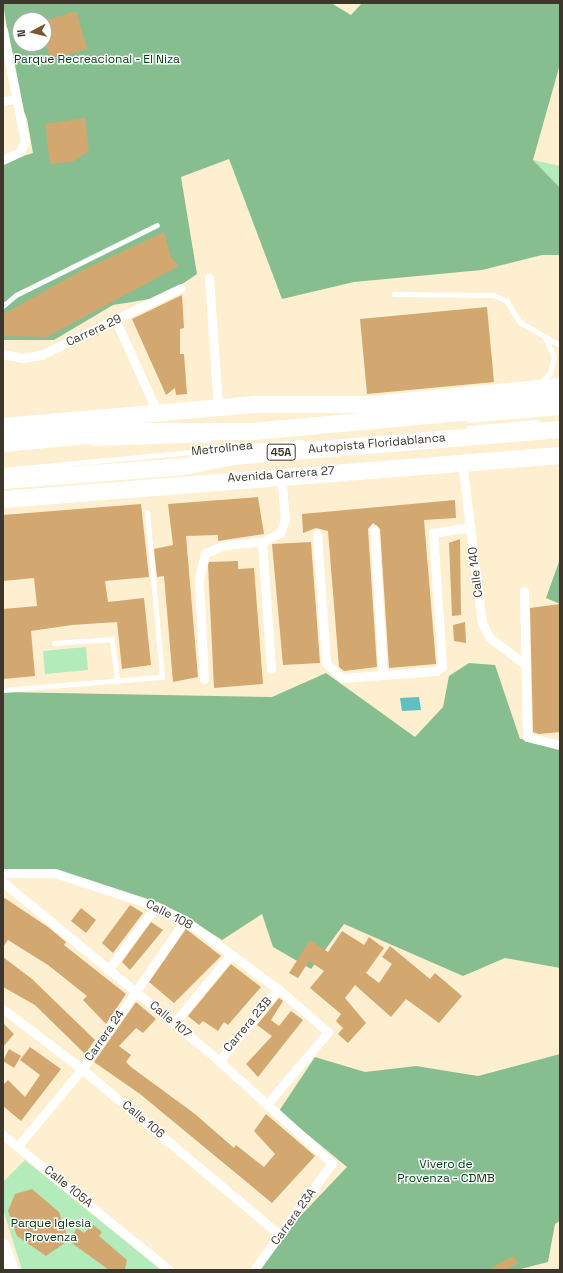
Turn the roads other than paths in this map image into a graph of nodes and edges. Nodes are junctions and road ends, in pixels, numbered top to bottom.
1 (3, 30) edge
2 (15, 99) junction
3 (3, 101) edge
4 (3, 160) edge
5 (157, 225) dead end
6 (209, 278) dead end
7 (181, 288) dead end
8 (394, 294) dead end
9 (3, 306) edge
10 (116, 321) junction
11 (540, 332) junction
12 (560, 345) edge
13 (3, 354) edge
14 (560, 386) edge
15 (528, 390) junction
16 (560, 403) edge
17 (218, 407) junction
18 (157, 412) junction
19 (560, 412) edge
20 (462, 420) dead end
21 (415, 424) dead end
22 (553, 425) edge
23 (11, 426) edge
24 (464, 429) dead end
25 (442, 431) dead end
26 (239, 438) dead end
27 (360, 438) dead end
28 (224, 439) dead end
29 (5, 442) edge
30 (306, 442) dead end
31 (88, 443) dead end
32 (74, 444) dead end
33 (560, 455) edge
34 (462, 462) junction
35 (3, 470) edge
36 (281, 475) junction
37 (3, 480) edge
38 (5, 498) edge
39 (146, 513) dead end
40 (471, 527) junction
41 (374, 529) dead end
42 (317, 534) dead end
43 (262, 542) junction
44 (524, 591) dead end
45 (54, 643) dead end
46 (523, 663) junction
47 (272, 669) dead end
48 (384, 675) junction
49 (204, 679) dead end
50 (118, 682) junction
51 (3, 690) edge
52 (560, 745) edge
53 (3, 873) edge
54 (3, 882) edge
55 (156, 906) junction
56 (184, 920) junction
57 (231, 954) junction
58 (108, 970) junction
59 (278, 989) junction
60 (136, 991) junction
61 (3, 1009) edge
62 (174, 1023) junction
63 (219, 1061) junction
64 (82, 1068) junction
65 (268, 1103) junction
66 (3, 1135) edge
67 (18, 1146) junction
68 (332, 1163) joint
69 (280, 1235) junction
70 (3, 1245) edge
71 (12, 1270) edge
72 (169, 1270) edge
73 (254, 1270) edge

1 - 2 street
2 - 3 street
2 - 4 street
5 - 9 lane
6 - 17 street
7 - 10 street, Carrera 29
8 - 11 lane
10 - 13 street, Carrera 29
10 - 18 street
11 - 12 lane
11 - 15 lane
14 - 15 highway
15 - 17 highway
16 - 29 highway, Autopista Floridablanca / 45A
17 - 18 highway
18 - 23 highway
19 - 20 lane
21 - 26 lane, Metrolínea
22 - 24 lane
22 - 37 highway, Autopista Floridablanca / 45A
23 - 29 highway
25 - 27 lane
28 - 31 lane, Metrolínea
29 - 32 lane
30 - 35 lane, Metrolínea
33 - 34 highway, Avenida Carrera 27
34 - 36 highway, Avenida Carrera 27
34 - 40 street, Calle 140
36 - 38 highway, Avenida Carrera 27
36 - 43 street
39 - 50 lane
40 - 46 street, Calle 140
40 - 48 street
41 - 48 street
42 - 48 street
43 - 47 street
43 - 49 street
44 - 46 street
45 - 50 lane
46 - 52 street
50 - 51 lane
53 - 55 street, Calle 108
54 - 58 street, Calle 107
55 - 56 street, Calle 108
55 - 58 street
56 - 57 street, Calle 108
56 - 60 street, Carrera 24
57 - 59 street, Calle 108
57 - 62 street
58 - 60 street, Calle 107
59 - 63 street, Carrera 23B
59 - 65 street, Calle 108
60 - 62 street, Calle 107
60 - 64 street, Carrera 24
61 - 64 street, Calle 106
62 - 63 street, Calle 107
63 - 65 street, Calle 107
64 - 67 street, Carrera 24
64 - 69 street, Calle 106
65 - 68 street, Calle 107
66 - 67 street, Calle 105A
67 - 72 street, Calle 105A
68 - 69 street, Carrera 23A
69 - 73 street, Carrera 23A
70 - 71 main road

